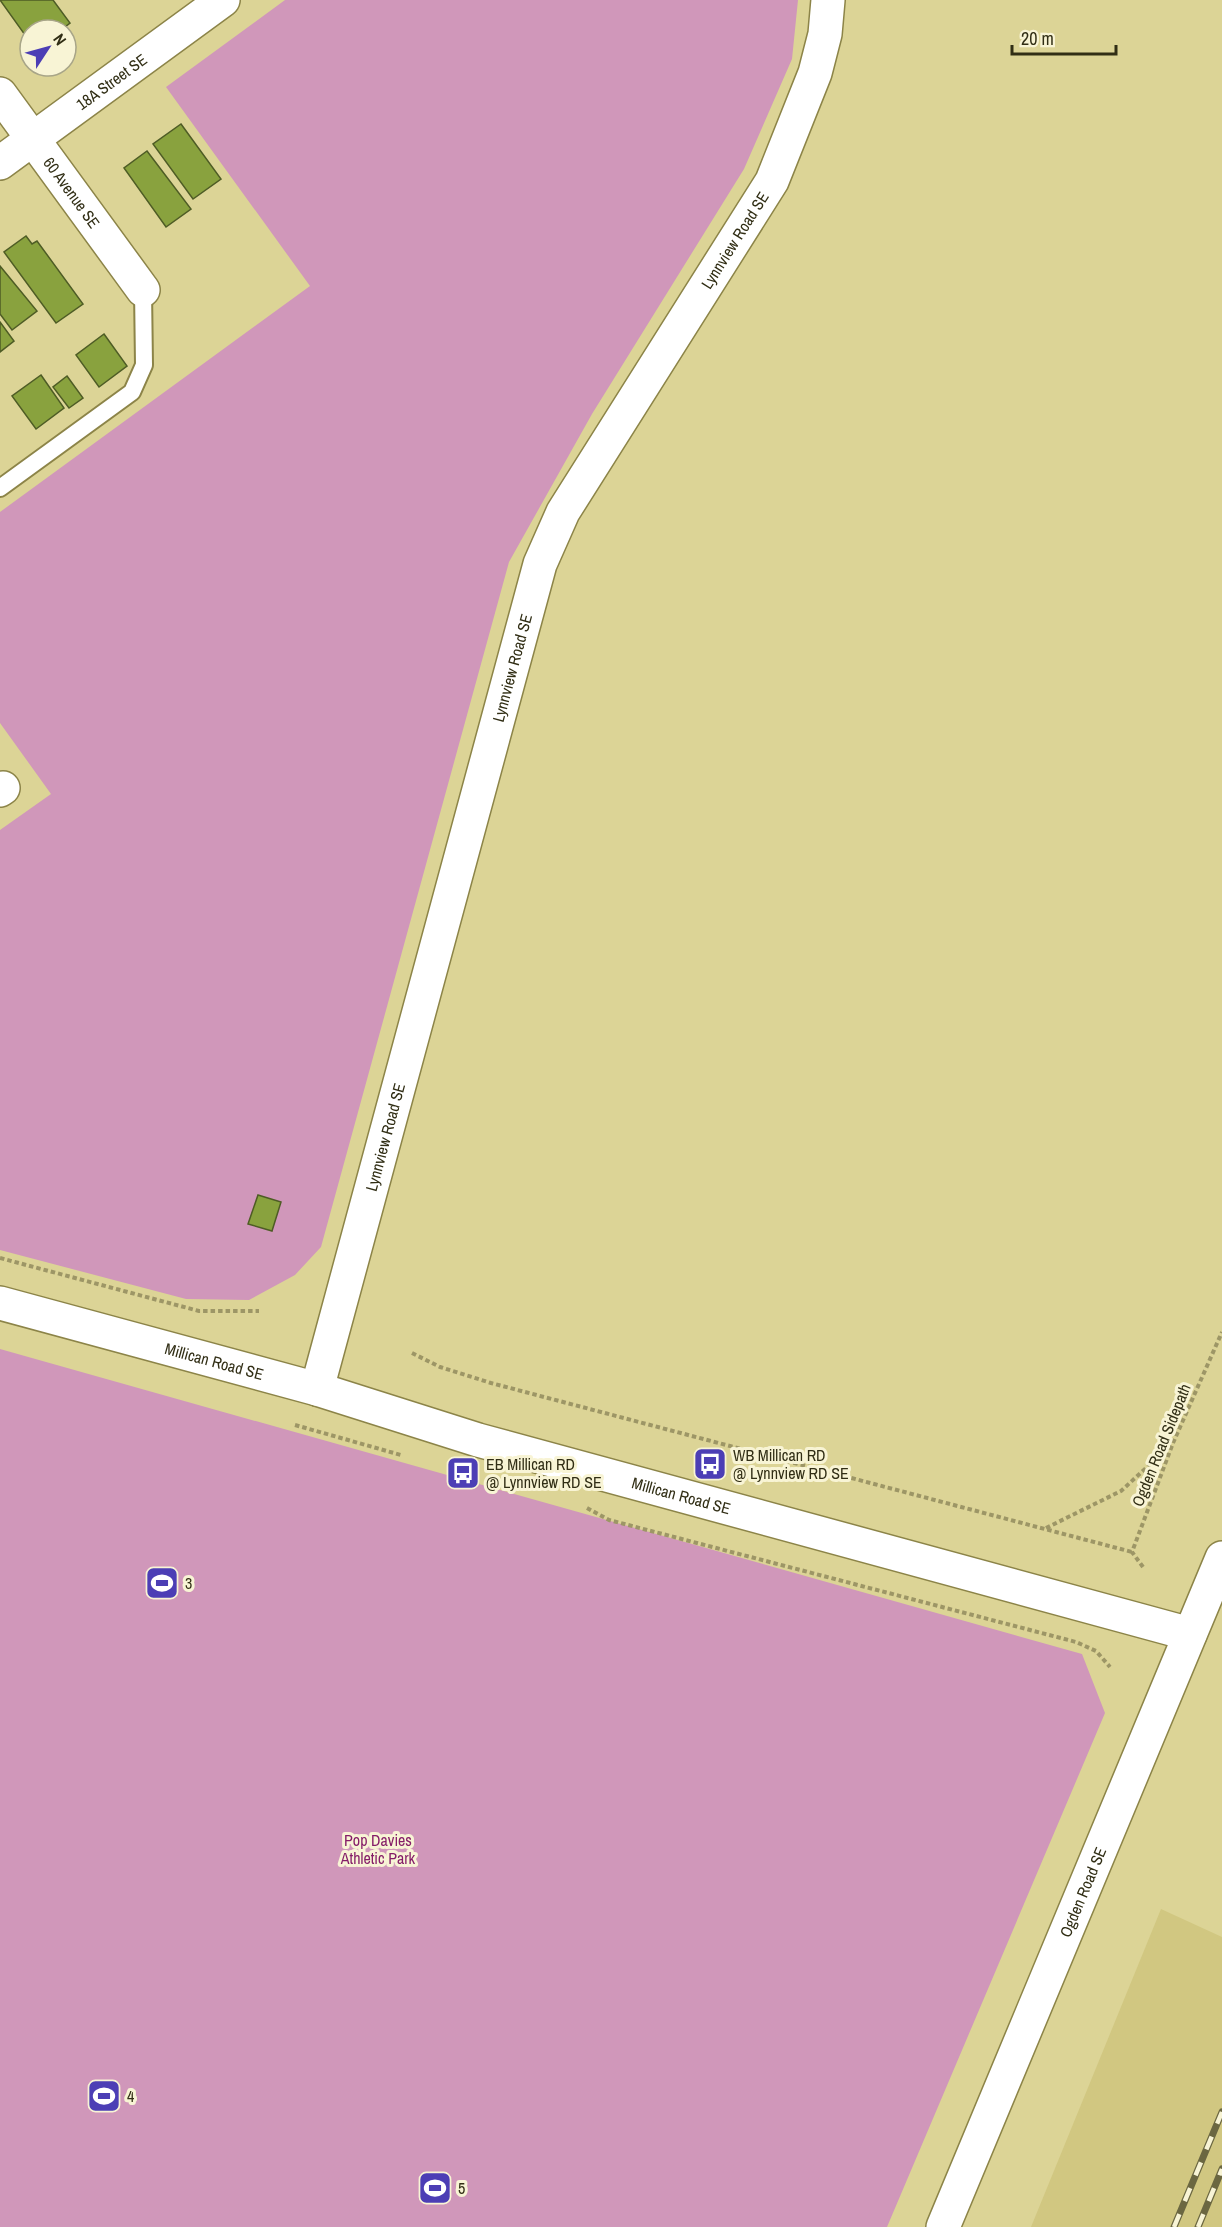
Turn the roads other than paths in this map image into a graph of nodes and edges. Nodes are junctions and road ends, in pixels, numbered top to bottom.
1 (223, 0) edge
2 (828, 0) edge
3 (0, 94) edge
4 (33, 139) junction
5 (0, 163) edge
6 (143, 290) joint
7 (0, 488) edge
8 (0, 1303) edge
9 (317, 1389) junction
10 (1222, 1558) edge
11 (1190, 1634) junction
12 (943, 2227) edge

1 - 4 street, 18A Street SE
2 - 9 street, Lynnview Road SE
3 - 4 street, 60 Avenue SE
4 - 5 street, 18A Street SE
4 - 6 street, 60 Avenue SE
6 - 7 lane
8 - 9 street, Millican Road SE
9 - 11 street, Millican Road SE
10 - 11 street, Ogden Road SE
11 - 12 street, Ogden Road SE

